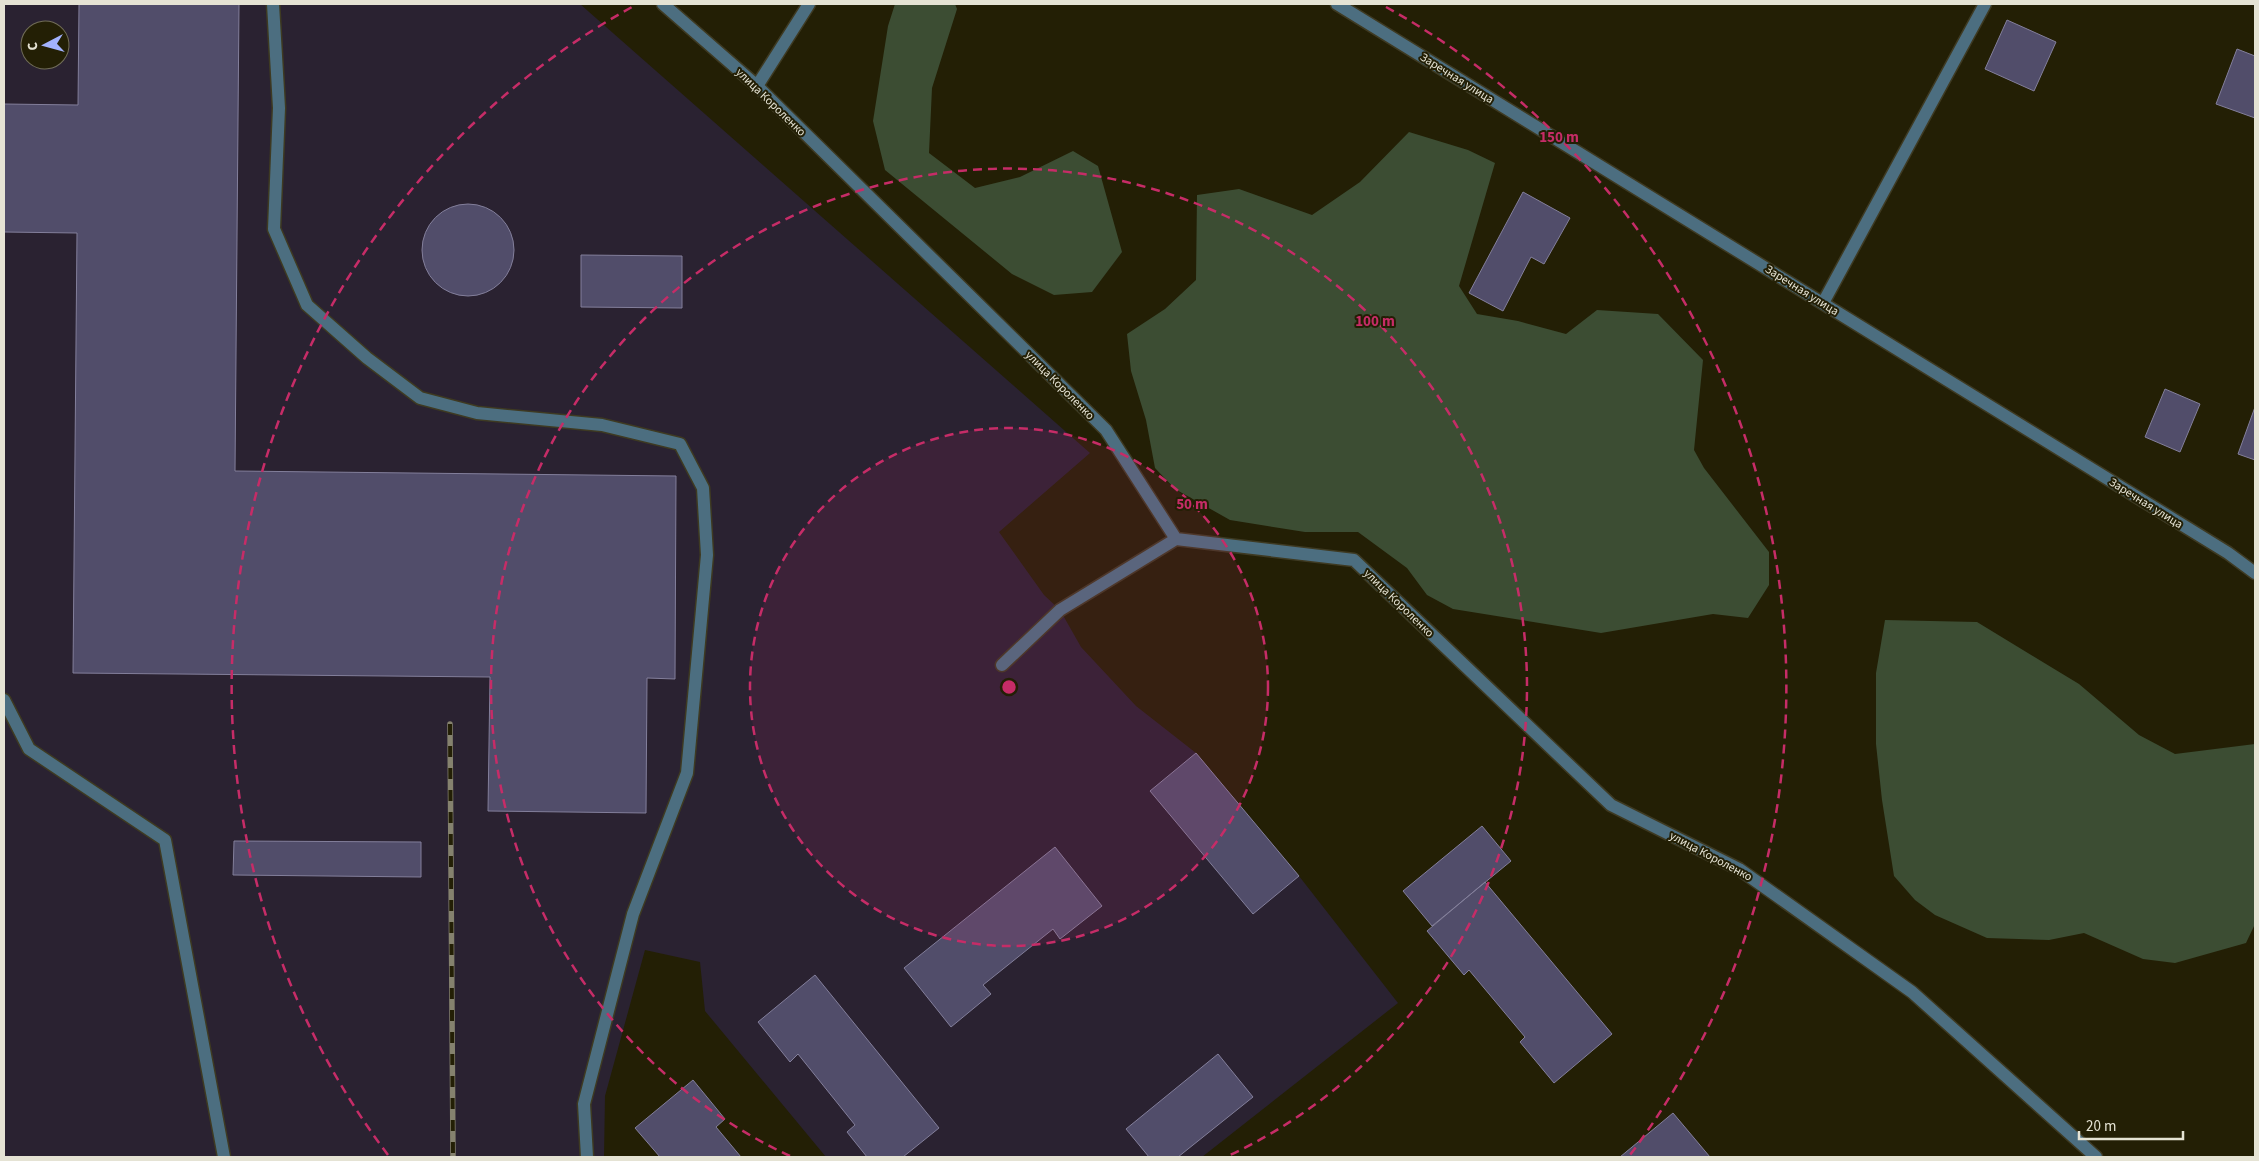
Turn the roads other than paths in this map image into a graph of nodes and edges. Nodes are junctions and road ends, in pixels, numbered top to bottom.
1 (274, 4) edge
2 (663, 4) edge
3 (809, 4) edge
4 (1985, 4) edge
5 (1345, 6) edge
6 (757, 86) junction
7 (1823, 303) junction
8 (1176, 539) junction
9 (2255, 573) edge
10 (1002, 666) dead end
11 (4, 700) edge
12 (224, 1157) edge
13 (587, 1157) edge
14 (2096, 1157) edge

1 - 13 street
2 - 6 street, улица Короленко
3 - 6 street
4 - 7 street
5 - 7 street, Заречная улица
6 - 8 street, улица Короленко
7 - 9 street, Заречная улица
8 - 10 street
8 - 14 street, улица Короленко
11 - 12 street

